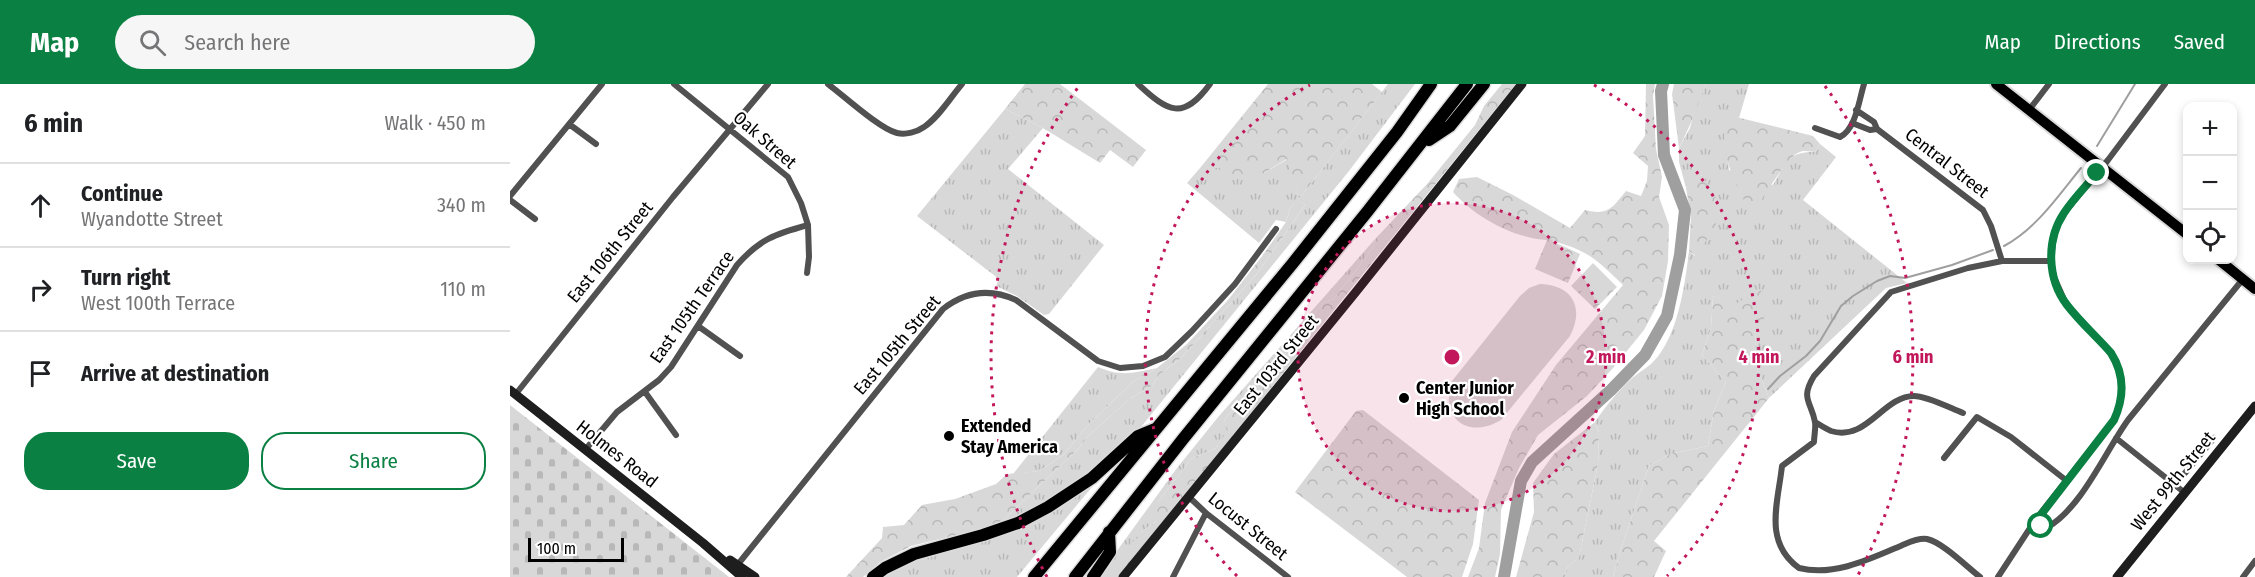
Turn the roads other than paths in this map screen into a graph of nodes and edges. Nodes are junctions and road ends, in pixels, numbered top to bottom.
1 (602, 84) edge
2 (674, 84) edge
3 (768, 84) edge
4 (828, 84) edge
5 (962, 84) edge
6 (1138, 84) edge
7 (1210, 84) edge
8 (1431, 84) edge
9 (1467, 84) edge
10 (1484, 84) edge
11 (1522, 84) edge
12 (1864, 84) edge
13 (1996, 84) edge
14 (2049, 84) edge
15 (2165, 84) edge
16 (1856, 110) junction
17 (2029, 111) junction
18 (1852, 123) junction
19 (569, 124) junction
20 (1815, 128) dead end
21 (730, 129) junction
22 (1877, 129) junction
23 (596, 144) dead end
24 (1418, 148) junction
25 (2102, 167) junction
26 (510, 198) edge
27 (535, 219) dead end
28 (808, 225) junction
29 (1276, 229) dead end
30 (2183, 232) edge
31 (2002, 261) junction
32 (2051, 261) junction
33 (2224, 264) edge
34 (807, 273) dead end
35 (2243, 279) junction
36 (2255, 288) edge
37 (698, 326) junction
38 (740, 356) dead end
39 (645, 392) junction
40 (513, 393) edge
41 (2255, 406) edge
42 (1963, 413) dead end
43 (1815, 422) junction
44 (1159, 428) junction
45 (676, 435) dead end
46 (2115, 438) junction
47 (2214, 438) dead end
48 (585, 450) junction
49 (1944, 458) dead end
50 (2067, 480) junction
51 (2175, 485) junction
52 (2185, 493) junction
53 (1189, 497) junction
54 (1206, 513) junction
55 (2033, 525) junction
56 (1109, 532) junction
57 (2255, 561) edge
58 (736, 567) junction
59 (742, 577) edge
60 (755, 577) edge
61 (873, 577) edge
62 (1034, 577) edge
63 (1075, 577) edge
64 (1094, 577) edge
65 (1123, 577) edge
66 (1173, 577) edge
67 (1288, 577) edge
68 (1980, 577) edge
69 (1998, 577) edge
70 (2117, 577) edge
71 (2242, 577) edge

1 - 19 street
2 - 21 street, Oak Street
3 - 21 street, East 106th Street
4 - 5 street
6 - 7 street
8 - 44 highway
9 - 24 highway
10 - 24 highway
11 - 53 street, East 103rd Street
12 - 16 street
13 - 17 main road
14 - 17 street
15 - 25 street
16 - 18 street
16 - 22 street, Central Street
17 - 25 main road
18 - 20 street
18 - 22 street, Central Street
19 - 23 street
19 - 26 street
21 - 28 street, Oak Street
21 - 40 street, East 106th Street
22 - 31 street, Central Street
24 - 56 highway
25 - 30 main road
25 - 32 street
26 - 27 street
28 - 34 street, Oak Street
28 - 37 street, East 105th Terrace
29 - 58 street, East 105th Street
31 - 32 street
31 - 43 street
32 - 50 street
33 - 35 main road
35 - 36 main road
35 - 46 street
37 - 38 street
37 - 39 street, East 105th Terrace
39 - 45 street
39 - 48 street, East 105th Terrace
40 - 48 street, Holmes Road
41 - 52 street, West 99th Street
42 - 43 street
43 - 68 street
44 - 61 highway
44 - 62 highway
46 - 51 street
46 - 55 street
47 - 51 street
48 - 58 street, Holmes Road
49 - 50 street
50 - 55 street
51 - 52 street
52 - 70 street, West 99th Street
53 - 54 street, Locust Street
53 - 65 street, East 103rd Street
54 - 66 street
54 - 67 street, Locust Street
55 - 69 street
56 - 63 highway
56 - 64 highway
57 - 71 street
58 - 59 street, Holmes Road
58 - 60 street, Holmes Road

